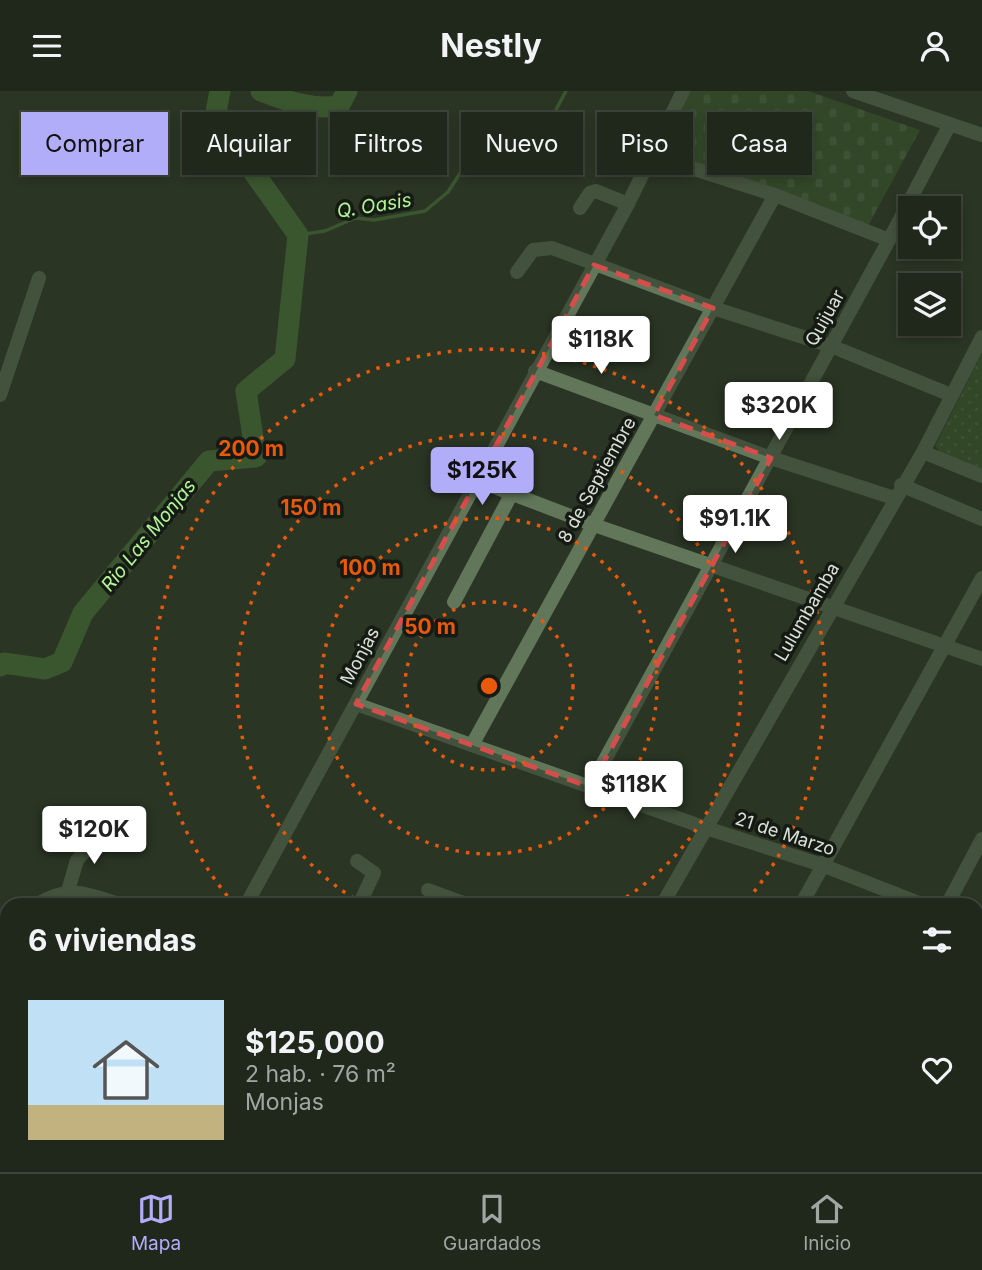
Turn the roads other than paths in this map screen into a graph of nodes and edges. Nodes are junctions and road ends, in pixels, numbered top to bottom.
1 (683, 91) edge
2 (853, 91) edge
3 (674, 112) edge
4 (950, 124) junction
5 (982, 135) edge
6 (693, 169) edge
7 (644, 175) edge
8 (775, 195) junction
9 (628, 204) junction
10 (580, 208) dead end
11 (889, 240) junction
12 (594, 264) junction
13 (517, 272) dead end
14 (39, 278) dead end
15 (713, 309) junction
16 (982, 337) edge
17 (831, 346) junction
18 (536, 370) junction
19 (0, 395) edge
20 (951, 395) junction
21 (654, 415) junction
22 (923, 452) junction
23 (771, 458) junction
24 (982, 476) edge
25 (477, 480) junction
26 (898, 492) junction
27 (512, 493) junction
28 (982, 519) edge
29 (594, 525) junction
30 (710, 565) junction
31 (982, 578) edge
32 (454, 602) dead end
33 (832, 607) junction
34 (946, 646) junction
35 (982, 659) edge
36 (356, 704) junction
37 (472, 745) junction
38 (590, 787) junction
39 (706, 828) junction
40 (104, 832) dead end
41 (982, 839) edge
42 (357, 861) dead end
43 (822, 865) junction
44 (428, 890) dead end
45 (68, 891) junction
46 (46, 898) edge
47 (83, 898) edge
48 (250, 898) edge
49 (362, 898) edge
50 (450, 898) edge
51 (666, 898) edge
52 (805, 898) edge
53 (907, 898) edge
54 (951, 898) edge

1 - 3 street, Monjas
2 - 4 street
4 - 5 street
4 - 11 street, Quijuar
6 - 8 street
7 - 9 street, Monjas
8 - 11 street
8 - 15 street, 8 de Septiembre
9 - 10 street
9 - 12 street, Monjas
11 - 17 street, Quijuar
12 - 13 street
12 - 15 street
12 - 18 street, Monjas
14 - 19 street
15 - 17 street
15 - 21 street, 8 de Septiembre
16 - 20 street, Lulumbamba
17 - 20 street
17 - 23 street, Quijuar
18 - 21 street
18 - 25 street, Monjas
20 - 22 street, Lulumbamba
21 - 23 street
21 - 29 street, 8 de Septiembre
22 - 24 street
22 - 26 street, Lulumbamba
23 - 26 street
23 - 30 street, Quijuar
25 - 27 street
25 - 36 street, Monjas
26 - 28 street
26 - 33 street, Lulumbamba
27 - 29 street
27 - 32 street
29 - 30 street
29 - 37 street, 8 de Septiembre
30 - 33 street
30 - 38 street, Quijuar
31 - 34 street
33 - 34 street
33 - 39 street, Lulumbamba
34 - 35 street
34 - 43 street
36 - 37 street, 21 de Marzo
36 - 48 street, Monjas
37 - 38 street, 21 de Marzo
38 - 39 street, 21 de Marzo
39 - 43 street, 21 de Marzo
39 - 51 street, Lulumbamba
40 - 45 street
41 - 54 street
42 - 49 street
43 - 52 street
43 - 53 street, 21 de Marzo
44 - 50 street
45 - 46 street
45 - 47 street

